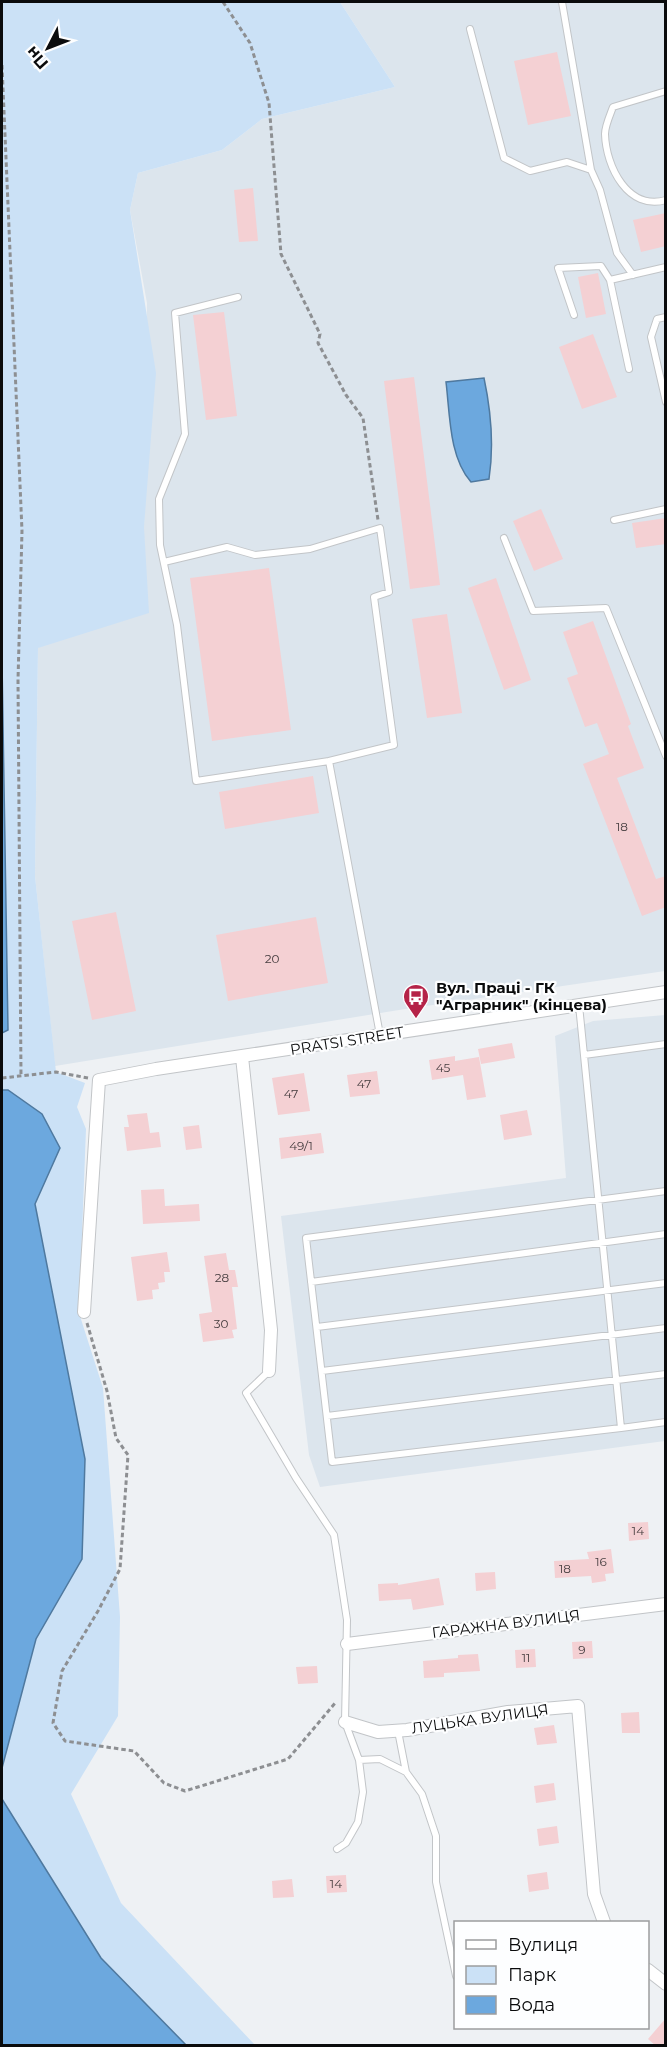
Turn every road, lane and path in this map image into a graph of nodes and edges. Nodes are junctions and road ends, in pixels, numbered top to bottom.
1 (223, 2) edge
2 (561, 2) edge
3 (470, 29) dead end
4 (2, 65) edge
5 (666, 92) edge
6 (591, 170) junction
7 (666, 200) edge
8 (666, 267) edge
9 (633, 275) junction
10 (610, 280) junction
11 (238, 297) dead end
12 (574, 315) dead end
13 (666, 316) edge
14 (629, 369) dead end
15 (666, 402) edge
16 (666, 509) edge
17 (614, 520) dead end
18 (380, 528) junction
19 (504, 538) dead end
20 (164, 562) junction
21 (666, 756) edge
22 (329, 761) junction
23 (666, 993) edge
24 (579, 1004) junction
25 (381, 1035) junction
26 (666, 1044) edge
27 (584, 1055) junction
28 (242, 1057) junction
29 (21, 1077) junction
30 (2, 1078) edge
31 (99, 1080) junction
32 (666, 1191) edge
33 (599, 1202) junction
34 (666, 1234) edge
35 (603, 1242) junction
36 (311, 1282) junction
37 (666, 1283) edge
38 (607, 1290) junction
39 (84, 1312) joint
40 (317, 1327) junction
41 (666, 1328) edge
42 (612, 1336) junction
43 (269, 1371) joint
44 (322, 1371) junction
45 (666, 1374) edge
46 (616, 1381) junction
47 (327, 1416) junction
48 (666, 1422) edge
49 (621, 1428) junction
50 (666, 1604) edge
51 (347, 1644) junction
52 (346, 1694) junction
53 (345, 1722) junction
54 (398, 1730) junction
55 (359, 1760) junction
56 (406, 1772) junction
57 (337, 1850) dead end
58 (603, 1921) edge
59 (454, 1967) edge
60 (649, 1971) edge
61 (666, 1984) edge

1 - 18 path
2 - 6 lane
3 - 6 lane
4 - 29 path
5 - 7 lane
6 - 9 lane
8 - 9 lane
9 - 10 lane
10 - 12 lane
10 - 14 lane
11 - 20 lane
13 - 15 lane
16 - 17 lane
18 - 20 lane
18 - 22 lane
19 - 21 lane
20 - 22 lane
22 - 25 lane
23 - 24 street, PRATSI STREET
24 - 25 street, PRATSI STREET
24 - 27 lane
25 - 28 street, PRATSI STREET
26 - 27 lane
27 - 33 lane
28 - 31 street, PRATSI STREET
28 - 43 street
29 - 30 path
29 - 31 path
31 - 39 street
32 - 33 lane
33 - 35 lane
33 - 36 lane
34 - 35 lane
35 - 36 lane
35 - 38 lane
36 - 40 lane
37 - 38 lane
38 - 40 lane
38 - 42 lane
39 - 52 path
40 - 44 lane
41 - 42 lane
42 - 44 lane
42 - 46 lane
43 - 51 lane
44 - 47 lane
45 - 46 lane
46 - 47 lane
46 - 49 lane
47 - 49 lane
48 - 49 lane
50 - 51 street, ГАРАЖНА ВУЛИЦЯ
51 - 52 lane
52 - 53 lane
53 - 54 street, ЛУЦЬКА ВУЛИЦЯ
53 - 55 lane
54 - 56 lane
54 - 58 street, ЛУЦЬКА ВУЛИЦЯ
55 - 56 lane
55 - 57 lane
56 - 59 lane
60 - 61 street

